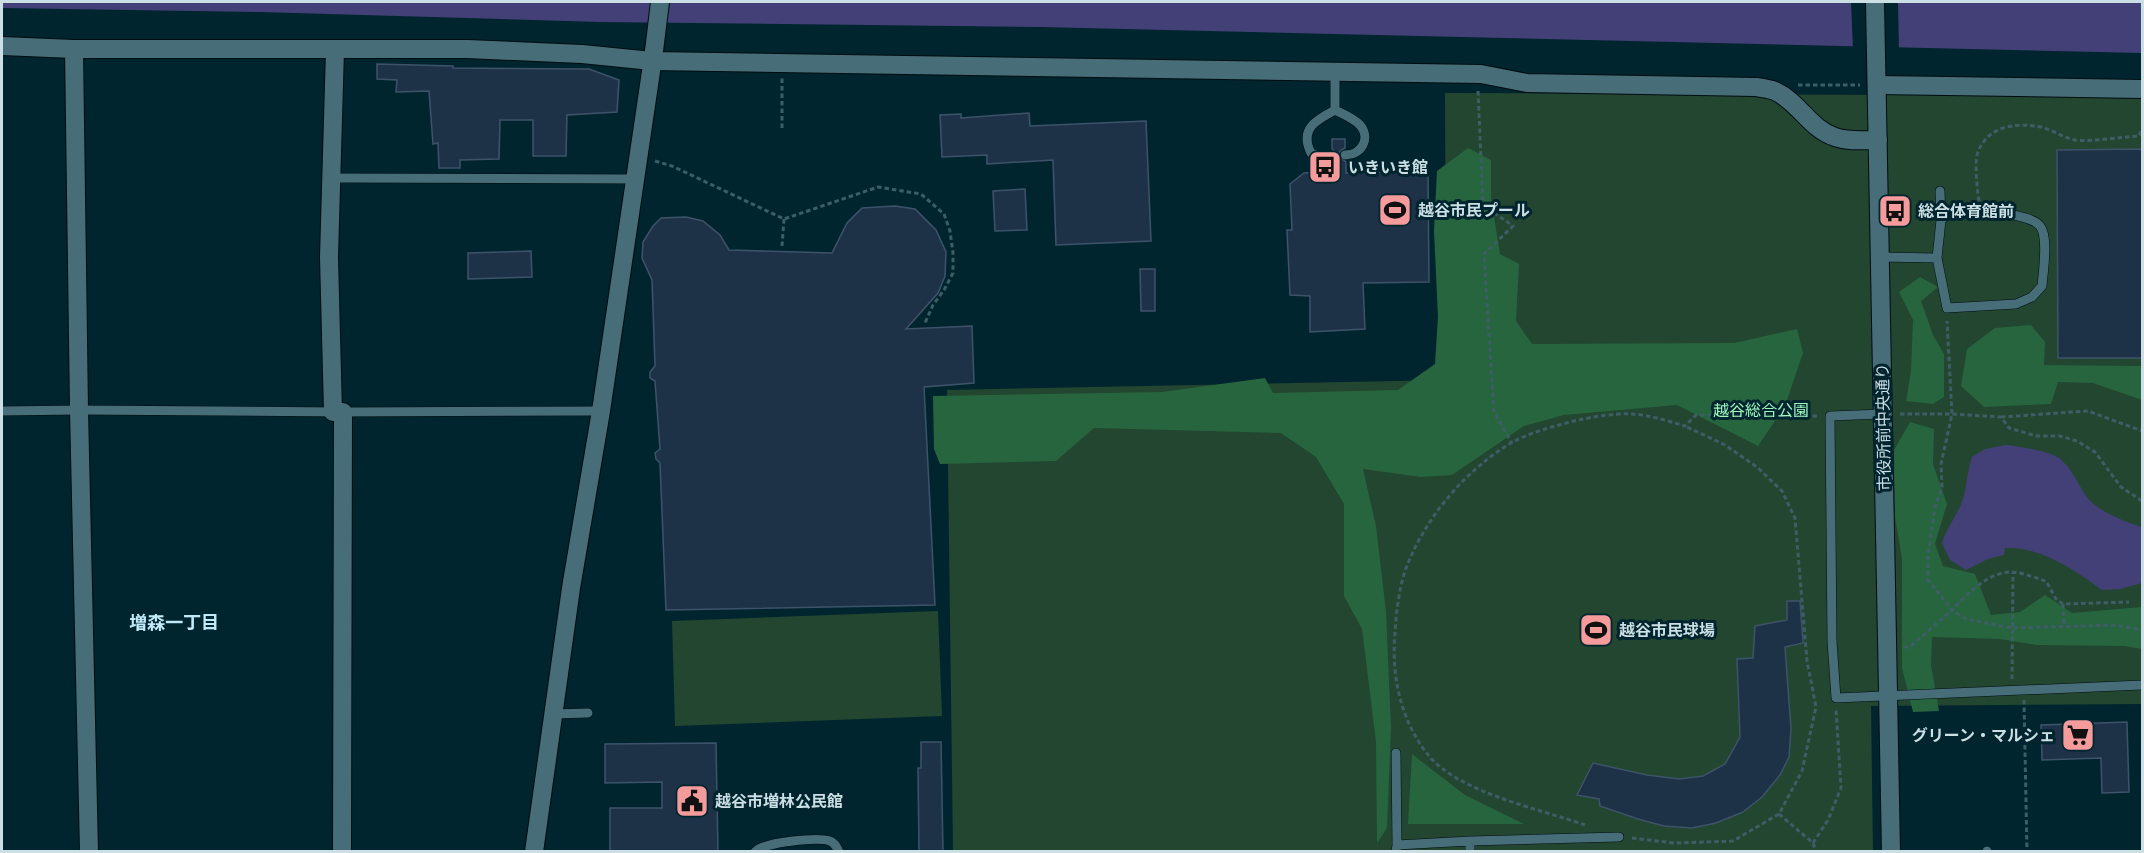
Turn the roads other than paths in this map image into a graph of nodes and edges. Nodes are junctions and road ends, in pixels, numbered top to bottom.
1 (660, 2) edge
2 (1875, 2) edge
3 (2, 46) edge
4 (74, 49) junction
5 (335, 50) junction
6 (653, 56) junction
7 (1335, 72) junction
8 (2142, 89) edge
9 (1877, 91) junction
10 (1335, 110) junction
11 (1878, 140) junction
12 (1346, 155) dead end
13 (1332, 156) dead end
14 (333, 178) junction
15 (635, 179) junction
16 (1940, 191) dead end
17 (1941, 219) junction
18 (1880, 257) junction
19 (1936, 258) junction
20 (79, 410) junction
21 (2, 411) edge
22 (601, 411) junction
23 (338, 412) junction
24 (1883, 414) junction
25 (2142, 685) edge
26 (1888, 695) junction
27 (588, 712) dead end
28 (554, 714) junction
29 (1396, 753) dead end
30 (1619, 837) road end
31 (1470, 841) junction
32 (1397, 848) edge
33 (89, 852) edge
34 (342, 852) edge
35 (534, 852) edge
36 (755, 852) edge
37 (839, 852) edge
38 (1470, 852) edge
39 (1891, 852) edge

1 - 6 street
2 - 9 street, 市役所前中央通り
3 - 4 street
4 - 5 street
4 - 20 street
5 - 6 street
5 - 14 street
6 - 7 street
6 - 15 street
7 - 10 lane
7 - 11 street
8 - 9 street
9 - 11 street, 市役所前中央通り
10 - 12 lane
10 - 13 lane
11 - 18 street, 市役所前中央通り
14 - 15 lane
14 - 23 street
15 - 22 street
16 - 17 lane
17 - 19 lane
17 - 19 lane
18 - 19 lane
18 - 24 street, 市役所前中央通り
20 - 21 lane
20 - 23 lane
20 - 33 street
22 - 23 lane
22 - 28 street
23 - 34 street
24 - 26 street, 市役所前中央通り
24 - 26 lane
25 - 26 lane
26 - 39 street, 市役所前中央通り
27 - 28 lane
28 - 35 street
29 - 32 lane
30 - 31 lane
31 - 32 lane
31 - 38 lane
36 - 37 lane

